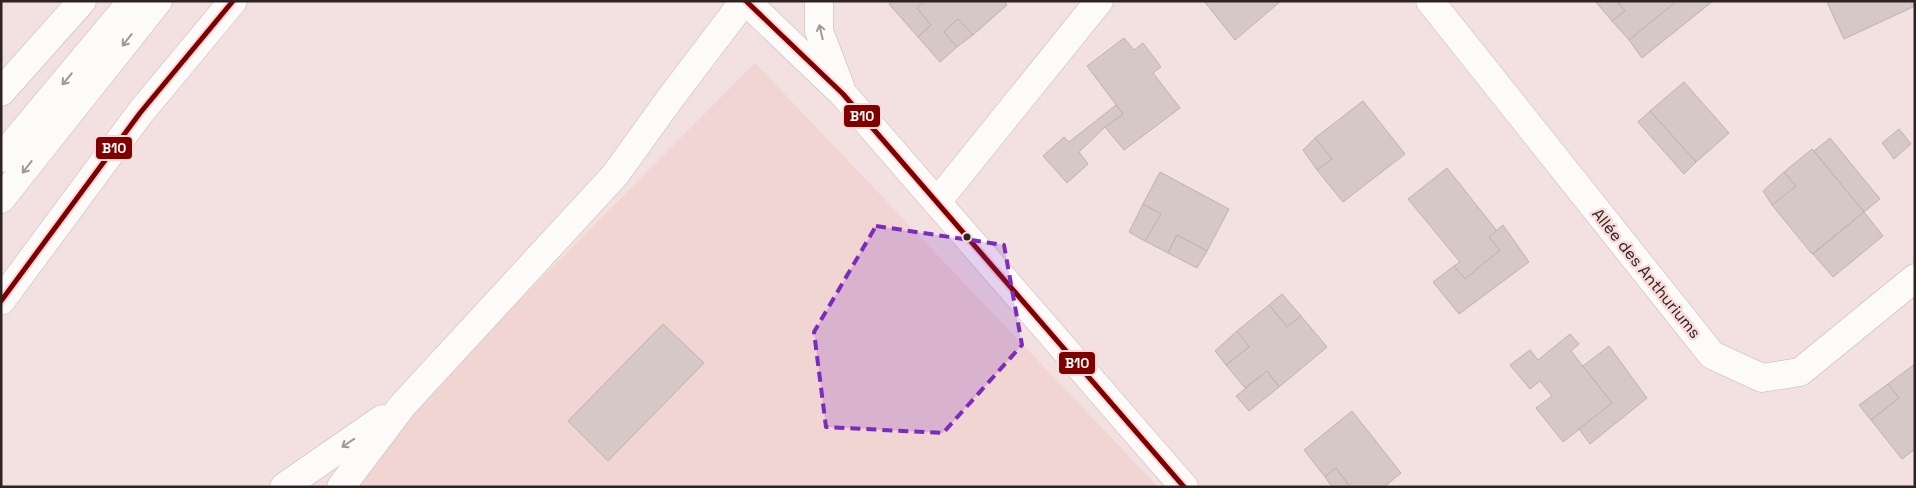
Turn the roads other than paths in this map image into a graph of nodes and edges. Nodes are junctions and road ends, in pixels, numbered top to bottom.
1 (82, 1) edge
2 (132, 1) edge
3 (158, 1) edge
4 (233, 1) edge
5 (745, 1) edge
6 (819, 1) edge
7 (1099, 1) edge
8 (1430, 1) edge
9 (1, 92) edge
10 (843, 94) junction
11 (1, 158) edge
12 (1, 199) edge
13 (937, 202) junction
14 (1915, 278) edge
15 (1, 300) edge
16 (402, 406) junction
17 (284, 487) edge
18 (341, 487) edge
19 (1184, 487) edge

1 - 9 main road
2 -> 11 main road
3 -> 12 main road
4 - 15 main road
5 - 10 main road
5 - 16 main road
10 -> 6 main road
7 - 13 main road
8 - 14 main road, Allée des Anthuriums
10 - 13 main road
13 - 19 main road
16 -> 17 main road
16 - 18 main road

